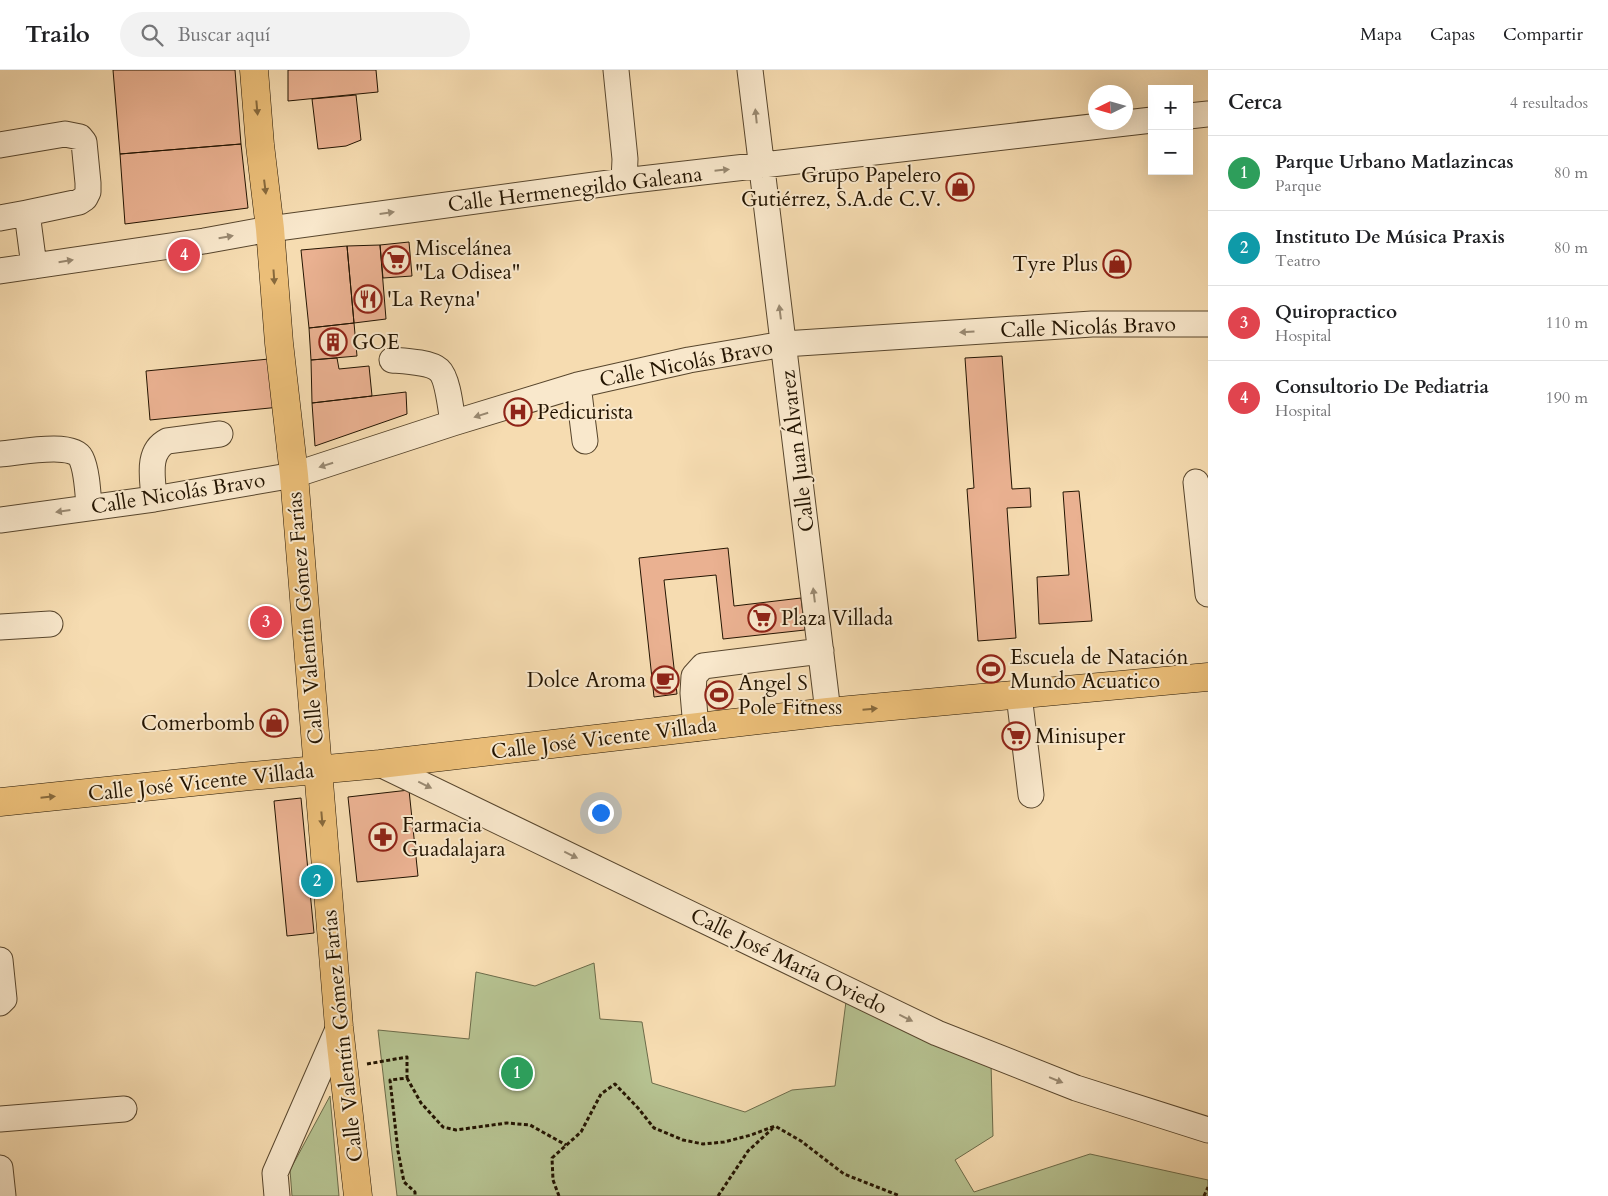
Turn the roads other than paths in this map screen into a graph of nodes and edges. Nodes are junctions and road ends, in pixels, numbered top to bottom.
1 (254, 70) edge
2 (616, 70) edge
3 (750, 70) edge
4 (1208, 114) edge
5 (1193, 116) edge
6 (1148, 120) edge
7 (0, 145) edge
8 (761, 166) junction
9 (624, 181) junction
10 (27, 213) junction
11 (0, 218) edge
12 (270, 229) junction
13 (34, 266) junction
14 (0, 271) edge
15 (1208, 324) edge
16 (784, 344) junction
17 (392, 360) dead end
18 (578, 385) junction
19 (454, 423) junction
20 (220, 434) dead end
21 (585, 440) dead end
22 (0, 454) edge
23 (294, 475) junction
24 (1196, 482) dead end
25 (154, 499) junction
26 (89, 507) junction
27 (0, 520) edge
28 (1208, 594) edge
29 (50, 624) dead end
30 (0, 627) edge
31 (821, 650) junction
32 (1208, 677) edge
33 (1019, 695) junction
34 (828, 712) junction
35 (696, 728) junction
36 (380, 764) junction
37 (317, 770) junction
38 (1031, 795) dead end
39 (0, 802) edge
40 (0, 960) edge
41 (0, 1003) edge
42 (339, 1027) junction
43 (124, 1109) dead end
44 (0, 1119) edge
45 (1208, 1130) edge
46 (0, 1168) edge
47 (3, 1196) edge
48 (277, 1196) edge
49 (358, 1196) edge

1 -> 12 main road, Calle Valentín Gómez Farías
2 - 9 street
8 -> 3 street, Calle Juan Álvarez
4 - 5 street
6 - 8 street, Calle Hermenegildo Galeana
7 - 10 street
9 -> 8 street, Calle Hermenegildo Galeana
16 -> 8 street, Calle Juan Álvarez
12 -> 9 street, Calle Hermenegildo Galeana
10 - 11 street
10 - 13 street
13 -> 12 street, Calle Hermenegildo Galeana
12 -> 23 main road, Calle Valentín Gómez Farías
13 - 14 street, Calle Hermenegildo Galeana
15 -> 16 street, Calle Nicolás Bravo
16 - 18 street, Calle Nicolás Bravo
31 -> 16 street, Calle Juan Álvarez
17 - 19 street
18 -> 19 street, Calle Nicolás Bravo
18 - 21 street
19 -> 23 street, Calle Nicolás Bravo
20 - 25 street
22 - 26 street
23 - 25 street, Calle Nicolás Bravo
23 - 37 main road, Calle Valentín Gómez Farías
24 - 28 street
25 - 26 street, Calle Nicolás Bravo
26 -> 27 street, Calle Nicolás Bravo
29 - 30 street
31 - 34 street, Calle Juan Álvarez
31 - 35 street
32 - 33 main road, Calle José Vicente Villada
34 -> 33 main road, Calle José Vicente Villada
33 - 38 street
34 - 35 main road, Calle José Vicente Villada
35 - 36 main road, Calle José Vicente Villada
36 - 37 main road, Calle José Vicente Villada
36 -> 45 street, Calle José María Oviedo
39 -> 37 main road, Calle José Vicente Villada
37 -> 42 main road, Calle Valentín Gómez Farías
40 - 41 street
42 - 48 street
42 - 49 main road, Calle Valentín Gómez Farías
43 - 44 street
46 - 47 street

